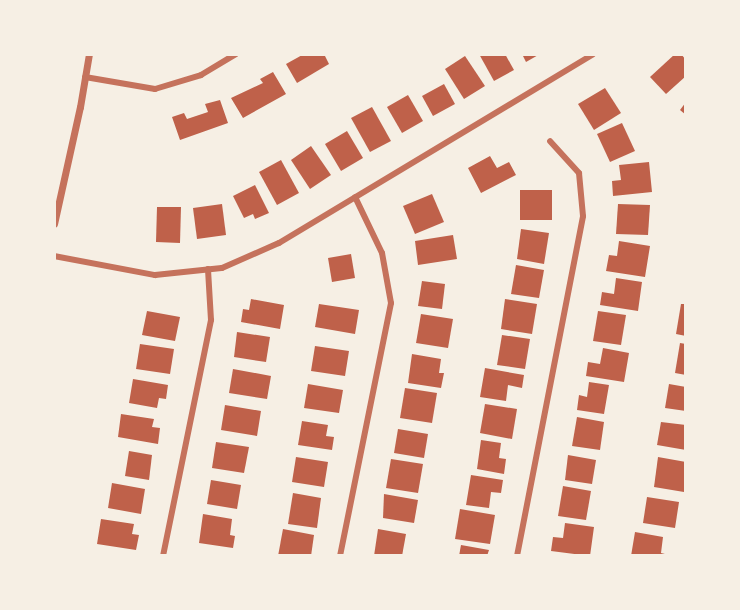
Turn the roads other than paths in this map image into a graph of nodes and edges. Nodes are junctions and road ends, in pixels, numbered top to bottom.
1 (89, 54) edge
2 (236, 54) edge
3 (594, 54) edge
4 (85, 77) junction
5 (549, 141) dead end
6 (355, 197) junction
7 (54, 224) edge
8 (54, 255) edge
9 (208, 269) junction
10 (163, 556) edge
11 (340, 556) edge
12 (517, 556) edge

1 - 4 street
2 - 4 street
3 - 6 street
4 - 7 street
5 - 12 street
6 - 9 street
6 - 11 street
8 - 9 street
9 - 10 street

